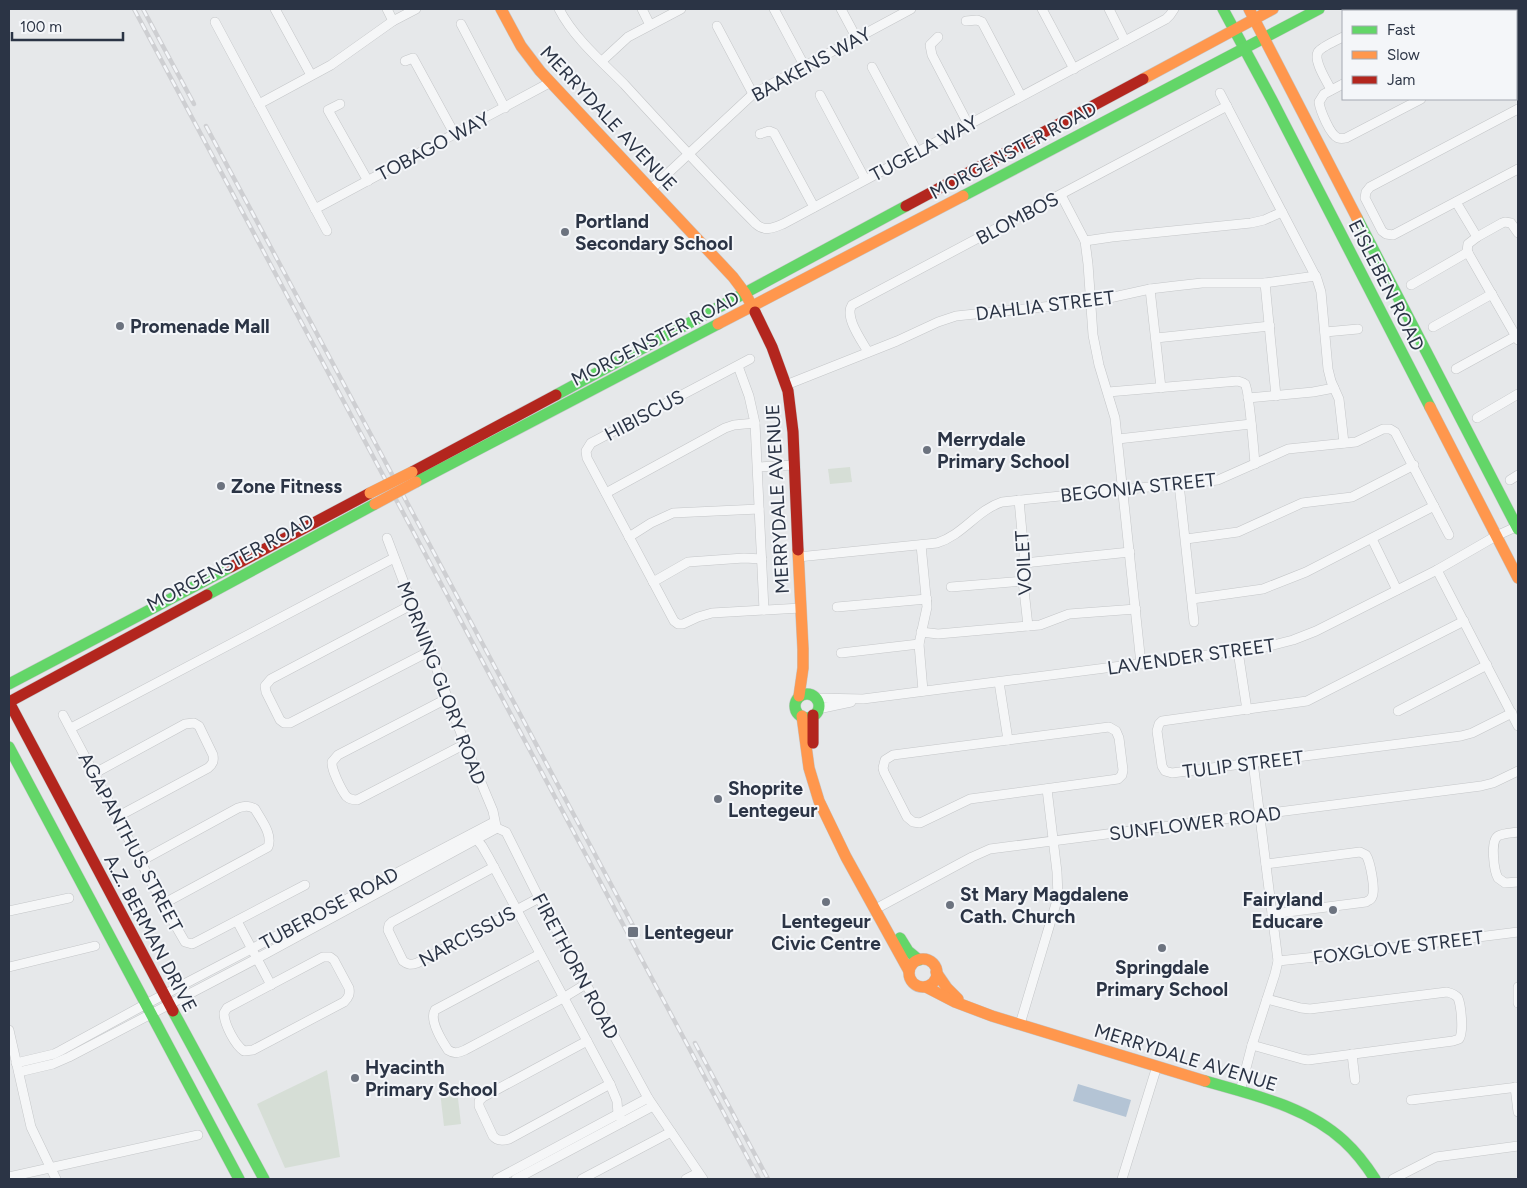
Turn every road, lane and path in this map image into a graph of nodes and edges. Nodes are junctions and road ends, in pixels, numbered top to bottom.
1 (275, 9) edge
2 (387, 9) edge
3 (416, 9) edge
4 (500, 9) edge
5 (559, 9) edge
6 (642, 9) edge
7 (681, 9) edge
8 (774, 9) edge
9 (841, 9) edge
10 (909, 9) edge
11 (1042, 9) edge
12 (1109, 9) edge
13 (1174, 9) edge
14 (1223, 9) edge
15 (1273, 9) edge
16 (1318, 9) edge
17 (1252, 13) edge
18 (393, 21) junction
19 (966, 21) dead end
20 (215, 22) dead end
21 (461, 24) dead end
22 (650, 25) junction
23 (717, 26) dead end
24 (1234, 29) junction
25 (938, 37) dead end
26 (856, 38) junction
27 (1265, 38) junction
28 (1342, 38) edge
29 (1125, 41) junction
30 (1245, 48) junction
31 (602, 61) junction
32 (405, 62) dead end
33 (804, 66) junction
34 (872, 67) dead end
35 (1074, 69) junction
36 (312, 75) junction
37 (551, 82) junction
38 (1342, 84) edge
39 (1331, 90) junction
40 (1220, 93) dead end
41 (753, 94) junction
42 (820, 95) dead end
43 (1021, 96) junction
44 (1419, 100) edge
45 (259, 104) junction
46 (340, 104) dead end
47 (1227, 106) junction
48 (505, 108) junction
49 (1518, 108) edge
50 (968, 124) junction
51 (760, 134) dead end
52 (454, 135) junction
53 (917, 152) junction
54 (689, 154) junction
55 (1518, 169) edge
56 (865, 179) junction
57 (368, 181) junction
58 (651, 189) junction
59 (1061, 195) junction
60 (1456, 202) junction
61 (814, 207) junction
62 (315, 210) junction
63 (1282, 212) junction
64 (327, 231) dead end
65 (1518, 233) edge
66 (1477, 237) junction
67 (1084, 241) junction
68 (1468, 252) junction
69 (1316, 276) junction
70 (1265, 283) junction
71 (1411, 285) dead end
72 (1150, 289) junction
73 (745, 293) junction
74 (1492, 294) junction
75 (1091, 302) junction
76 (753, 307) junction
77 (1270, 326) junction
78 (1433, 327) dead end
79 (1358, 329) dead end
80 (1325, 332) junction
81 (1156, 338) junction
82 (1517, 338) edge
83 (868, 352) junction
84 (750, 359) dead end
85 (738, 366) junction
86 (1456, 369) dead end
87 (786, 385) junction
88 (1161, 388) junction
89 (1334, 388) junction
90 (1108, 392) junction
91 (1518, 394) edge
92 (1276, 396) junction
93 (1248, 398) junction
94 (1477, 418) dead end
95 (755, 423) junction
96 (1251, 424) junction
97 (1118, 439) junction
98 (1344, 443) junction
99 (1256, 464) junction
100 (794, 465) junction
101 (1414, 465) junction
102 (758, 467) junction
103 (1518, 475) edge
104 (414, 477) junction
105 (1510, 480) dead end
106 (1179, 484) junction
107 (1123, 489) junction
108 (606, 493) junction
109 (373, 499) junction
110 (1019, 500) junction
111 (1434, 506) junction
112 (759, 509) junction
113 (1518, 527) edge
114 (1449, 536) dead end
115 (1496, 536) junction
116 (629, 537) junction
117 (387, 538) dead end
118 (1186, 539) junction
119 (1372, 539) junction
120 (922, 545) junction
121 (1130, 552) junction
122 (798, 557) junction
123 (394, 558) junction
124 (762, 559) junction
125 (1024, 563) junction
126 (1437, 570) junction
127 (1518, 578) edge
128 (1023, 581) junction
129 (653, 582) junction
130 (951, 587) dead end
131 (1397, 590) junction
132 (926, 599) junction
133 (1192, 599) junction
134 (411, 605) junction
135 (837, 607) dead end
136 (801, 608) junction
137 (1136, 609) junction
138 (764, 610) junction
139 (1194, 622) dead end
140 (1464, 622) junction
141 (1028, 626) junction
142 (922, 632) junction
143 (919, 644) junction
144 (430, 651) junction
145 (1238, 651) junction
146 (841, 653) dead end
147 (1141, 664) junction
148 (1487, 665) junction
149 (803, 668) junction
150 (999, 682) junction
151 (9, 684) edge
152 (923, 691) junction
153 (799, 696) junction
154 (448, 698) junction
155 (9, 702) edge
156 (812, 707) junction
157 (1247, 710) junction
158 (1398, 711) dead end
159 (1512, 713) junction
160 (63, 715) dead end
161 (1518, 726) edge
162 (71, 728) junction
163 (1008, 740) junction
164 (465, 744) junction
165 (9, 747) edge
166 (1253, 762) junction
167 (1518, 771) edge
168 (95, 773) junction
169 (1046, 789) junction
170 (1259, 814) junction
171 (117, 816) junction
172 (496, 825) junction
173 (837, 830) junction
174 (1518, 832) edge
175 (474, 836) junction
176 (1053, 841) junction
177 (141, 861) junction
178 (1266, 864) junction
179 (494, 867) junction
180 (1518, 882) edge
181 (305, 885) dead end
182 (69, 898) dead end
183 (539, 898) junction
184 (163, 904) junction
185 (881, 906) junction
186 (517, 910) junction
187 (9, 912) edge
188 (1272, 914) junction
189 (237, 921) junction
190 (1518, 932) edge
191 (95, 946) dead end
192 (251, 949) junction
193 (540, 954) junction
194 (256, 959) junction
195 (919, 960) junction
196 (1278, 961) junction
197 (9, 967) edge
198 (909, 971) junction
199 (936, 972) junction
200 (586, 984) junction
201 (270, 985) junction
202 (926, 987) junction
203 (1518, 987) edge
204 (563, 998) junction
205 (1268, 999) junction
206 (167, 1000) junction
207 (1518, 1003) edge
208 (964, 1004) junction
209 (148, 1009) junction
210 (1020, 1024) junction
211 (9, 1030) edge
212 (587, 1041) junction
213 (1252, 1045) junction
214 (1352, 1054) junction
215 (16, 1062) junction
216 (1157, 1066) junction
217 (18, 1072) junction
218 (1356, 1080) dead end
219 (610, 1084) junction
220 (1517, 1087) edge
221 (1240, 1091) junction
222 (1412, 1100) dead end
223 (650, 1102) junction
224 (1518, 1112) edge
225 (621, 1118) junction
226 (671, 1132) junction
227 (198, 1135) dead end
228 (1518, 1146) edge
229 (50, 1168) junction
230 (700, 1176) edge
231 (9, 1177) edge
232 (56, 1179) edge
233 (239, 1179) edge
234 (264, 1179) edge
235 (497, 1179) edge
236 (516, 1179) edge
237 (582, 1179) edge
238 (686, 1179) edge
239 (1122, 1179) edge
240 (1375, 1179) edge
241 (1393, 1179) edge

1 - 36 street
2 - 18 street
3 - 18 street
4 - 37 main road, MERRYDALE AVENUE
5 - 31 street, TUGELA WAY
6 - 22 street
7 - 22 street
8 - 33 street
9 - 26 street
10 - 26 street, BAAKENS WAY
11 - 35 street
12 - 29 street
13 - 29 street, TUGELA WAY
14 - 24 main road, EISLEBEN ROAD
15 - 17 main road, MORGENSTER ROAD
16 - 27 main road, MORGENSTER ROAD
17 - 24 main road, MORGENSTER ROAD
17 - 27 main road, EISLEBEN ROAD
18 - 36 street
19 - 43 street
20 - 45 street
21 - 48 street
22 - 31 street
23 - 41 street
24 - 30 main road, EISLEBEN ROAD
24 - 73 main road, MORGENSTER ROAD
25 - 50 street
26 - 33 street, BAAKENS WAY
27 - 30 main road, MORGENSTER ROAD
27 - 113 main road, EISLEBEN ROAD
28 - 39 street
29 - 35 street, TUGELA WAY
30 - 76 main road, MORGENSTER ROAD
30 - 115 main road, EISLEBEN ROAD
31 - 54 street, TUGELA WAY
32 - 52 street
33 - 41 street, BAAKENS WAY
34 - 53 street
35 - 43 street, TUGELA WAY
36 - 45 street
37 - 48 street, TOBAGO WAY
37 - 58 main road, MERRYDALE AVENUE
38 - 39 street
39 - 44 street
40 - 47 street
41 - 54 street, BAAKENS WAY
42 - 56 street
43 - 50 street, TUGELA WAY
45 - 62 street
46 - 57 street
47 - 59 street, BLOMBOS
47 - 63 street
48 - 52 street, TOBAGO WAY
49 - 60 street
50 - 53 street, TUGELA WAY
51 - 61 street
52 - 57 street, TOBAGO WAY
53 - 56 street, TUGELA WAY
54 - 58 street, BAAKENS WAY
54 - 61 street, TUGELA WAY
55 - 60 street
56 - 61 street, TUGELA WAY
57 - 62 street, TOBAGO WAY
58 - 73 main road, MERRYDALE AVENUE
59 - 67 street
59 - 83 street, BLOMBOS
60 - 66 street
62 - 64 street
63 - 67 street
63 - 69 street
65 - 66 street
66 - 68 street
67 - 75 street
68 - 71 street
68 - 74 street
69 - 70 street, DAHLIA STREET
69 - 80 street
70 - 72 street, DAHLIA STREET
70 - 77 street
72 - 75 street, DAHLIA STREET
72 - 81 street
73 - 76 main road, MERRYDALE AVENUE
73 - 104 main road, MORGENSTER ROAD
74 - 78 street
74 - 82 street
75 - 83 street, DAHLIA STREET
75 - 90 street
76 - 87 main road, MERRYDALE AVENUE
76 - 104 main road, MORGENSTER ROAD
77 - 81 street
77 - 92 street
79 - 80 street
80 - 89 street
81 - 88 street
82 - 86 street
83 - 87 street, DAHLIA STREET
84 - 85 street, HIBISCUS
85 - 95 street
85 - 108 street, HIBISCUS
87 - 100 main road, MERRYDALE AVENUE
88 - 90 street
88 - 93 street
89 - 92 street
89 - 98 street
90 - 97 street
91 - 94 street
92 - 93 street
93 - 96 street
95 - 102 street
95 - 108 street
96 - 97 street
96 - 99 street
97 - 107 street
98 - 99 street, BEGONIA STREET
98 - 101 street, BEGONIA STREET
99 - 106 street, BEGONIA STREET
100 - 102 street
100 - 122 main road, MERRYDALE AVENUE
101 - 111 street, BEGONIA STREET
101 - 118 street
102 - 112 street
103 - 105 street
104 - 109 main road, MORGENSTER ROAD, bridge
106 - 107 street, BEGONIA STREET
106 - 118 street
107 - 110 street, BEGONIA STREET
107 - 121 street
108 - 116 street, HIBISCUS
109 - 151 main road, MORGENSTER ROAD
109 - 155 main road, MORGENSTER ROAD
110 - 120 street, BEGONIA STREET
110 - 125 street, VOILET
111 - 114 street, BEGONIA STREET
111 - 119 street
112 - 116 street
112 - 124 street
113 - 115 street, LAVENDER STREET
115 - 126 street, LAVENDER STREET
115 - 127 main road, EISLEBEN ROAD
116 - 129 street, HIBISCUS
117 - 123 street, MORNING GLORY ROAD
118 - 133 street
119 - 131 street
119 - 133 street
120 - 122 street, BEGONIA STREET
120 - 132 street
121 - 125 street
121 - 137 street
122 - 136 main road, MERRYDALE AVENUE
123 - 134 street, MORNING GLORY ROAD
123 - 162 street
124 - 129 street
124 - 138 street
125 - 128 street, VOILET
126 - 131 street, LAVENDER STREET
126 - 140 street
128 - 130 street
128 - 141 street, VOILET
129 - 138 street, HIBISCUS
131 - 145 street, LAVENDER STREET
132 - 135 street
132 - 142 street
133 - 139 street
134 - 144 street, MORNING GLORY ROAD
134 - 144 street
136 - 138 street, HIBISCUS
136 - 149 main road, MERRYDALE AVENUE
137 - 141 street
137 - 147 street
140 - 148 street
140 - 157 street, TULIP STREET
141 - 142 street
142 - 143 street
143 - 146 street
143 - 152 street
144 - 154 street, MORNING GLORY ROAD
145 - 147 street, LAVENDER STREET
145 - 157 street
147 - 150 street, LAVENDER STREET
148 - 158 street
148 - 159 street
149 - 153 main road, MERRYDALE AVENUE
149 - 156 main road, MERRYDALE AVENUE
150 - 152 street, LAVENDER STREET
150 - 163 street
152 - 156 street, LAVENDER STREET
153 - 156 main road
153 - 156 main road, MERRYDALE AVENUE
154 - 164 street, MORNING GLORY ROAD
154 - 164 street
155 - 206 main road, A.Z. BERMAN DRIVE
156 - 173 main road, MERRYDALE AVENUE
157 - 166 street, TULIP STREET
159 - 161 street
159 - 166 street, TULIP STREET
160 - 162 street, AGAPANTHUS STREET
162 - 168 street, AGAPANTHUS STREET
163 - 169 street
163 - 169 street
164 - 172 street, MORNING GLORY ROAD
165 - 209 main road, A.Z. BERMAN DRIVE
166 - 170 street
167 - 170 street, SUNFLOWER ROAD
168 - 171 street, AGAPANTHUS STREET
168 - 171 street
169 - 176 street
170 - 176 street, SUNFLOWER ROAD
170 - 178 street
171 - 177 street, AGAPANTHUS STREET
172 - 175 street, TUBEROSE ROAD
172 - 183 street, FIRETHORN ROAD
173 - 185 main road, MERRYDALE AVENUE
173 - 198 main road, MERRYDALE AVENUE
174 - 180 street
175 - 179 street, FIRETHORN ROAD
175 - 192 street, TUBEROSE ROAD
175 - 194 street, TUBEROSE ROAD
176 - 185 street, SUNFLOWER ROAD
176 - 210 street
177 - 184 street, AGAPANTHUS STREET
177 - 184 street
178 - 188 street
178 - 188 street
179 - 186 street, FIRETHORN ROAD
179 - 186 street, NARCISSUS
181 - 189 street, AGAPANTHUS STREET
182 - 187 street
183 - 186 street, NARCISSUS
183 - 200 street, FIRETHORN ROAD
184 - 189 street, AGAPANTHUS STREET
185 - 195 main road, MERRYDALE AVENUE
186 - 193 street, FIRETHORN ROAD
188 - 196 street
189 - 192 street
190 - 196 street, FOXGLOVE STREET
191 - 197 street
192 - 194 street
192 - 206 street, TUBEROSE ROAD
193 - 204 street, FIRETHORN ROAD
193 - 204 street
194 - 201 street
194 - 206 street, TUBEROSE ROAD
195 - 198 main road
195 - 199 main road
196 - 205 street
198 - 202 main road
199 - 202 main road
199 - 208 main road, MERRYDALE AVENUE
200 - 204 street
200 - 223 street, FIRETHORN ROAD
201 - 201 street
202 - 208 main road, MERRYDALE AVENUE
203 - 207 street
204 - 212 street, FIRETHORN ROAD
205 - 213 street
205 - 214 street
206 - 209 street
206 - 234 main road, A.Z. BERMAN DRIVE
208 - 210 main road, MERRYDALE AVENUE
209 - 215 street
209 - 217 street
209 - 233 main road, A.Z. BERMAN DRIVE
210 - 216 main road, MERRYDALE AVENUE
211 - 215 street
212 - 219 street, FIRETHORN ROAD
212 - 219 street
213 - 214 street
213 - 221 street
214 - 218 street
215 - 217 street
216 - 221 main road, MERRYDALE AVENUE
216 - 239 street
217 - 229 street
219 - 225 street, FIRETHORN ROAD
220 - 222 street
220 - 224 street
221 - 240 main road, MERRYDALE AVENUE
223 - 225 street
223 - 226 street, FIRETHORN ROAD
225 - 235 street
225 - 236 street
226 - 230 street, FIRETHORN ROAD
226 - 237 street
227 - 229 street
228 - 241 street
229 - 231 street
229 - 232 street
230 - 238 street

